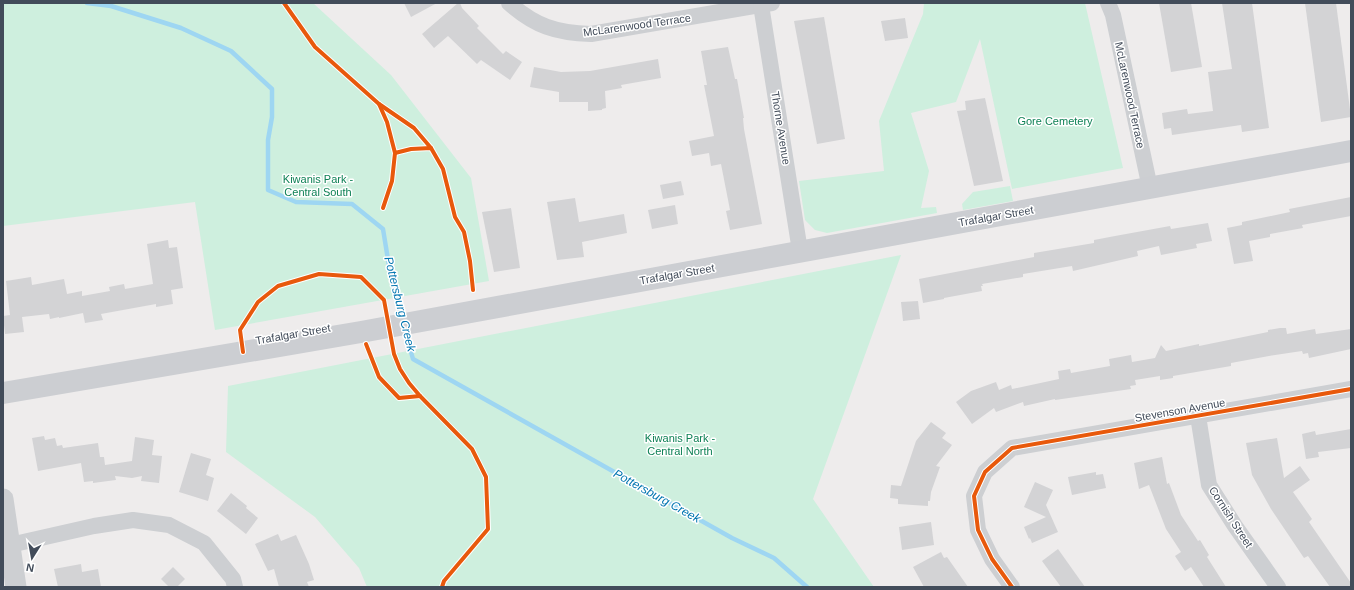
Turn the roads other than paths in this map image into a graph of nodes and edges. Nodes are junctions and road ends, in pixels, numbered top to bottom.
1 (508, 3) edge
2 (1108, 3) edge
3 (766, 4) edge
4 (1351, 151) edge
5 (1150, 188) junction
6 (800, 251) junction
7 (1351, 389) edge
8 (3, 393) edge
9 (1198, 416) junction
10 (3, 499) edge
11 (10, 545) junction
12 (16, 587) edge
13 (235, 587) edge
14 (1012, 587) edge
15 (1278, 587) edge

1 - 3 street, McLarenwood Terrace
2 - 5 street, McLarenwood Terrace
3 - 6 street, Thorne Avenue
4 - 5 main road, Trafalgar Street
5 - 6 main road, Trafalgar Street
6 - 8 main road, Trafalgar Street
7 - 9 street, Stevenson Avenue
9 - 14 street, Stevenson Avenue
9 - 15 street, Cornish Street
10 - 11 street
11 - 12 street
11 - 13 street

